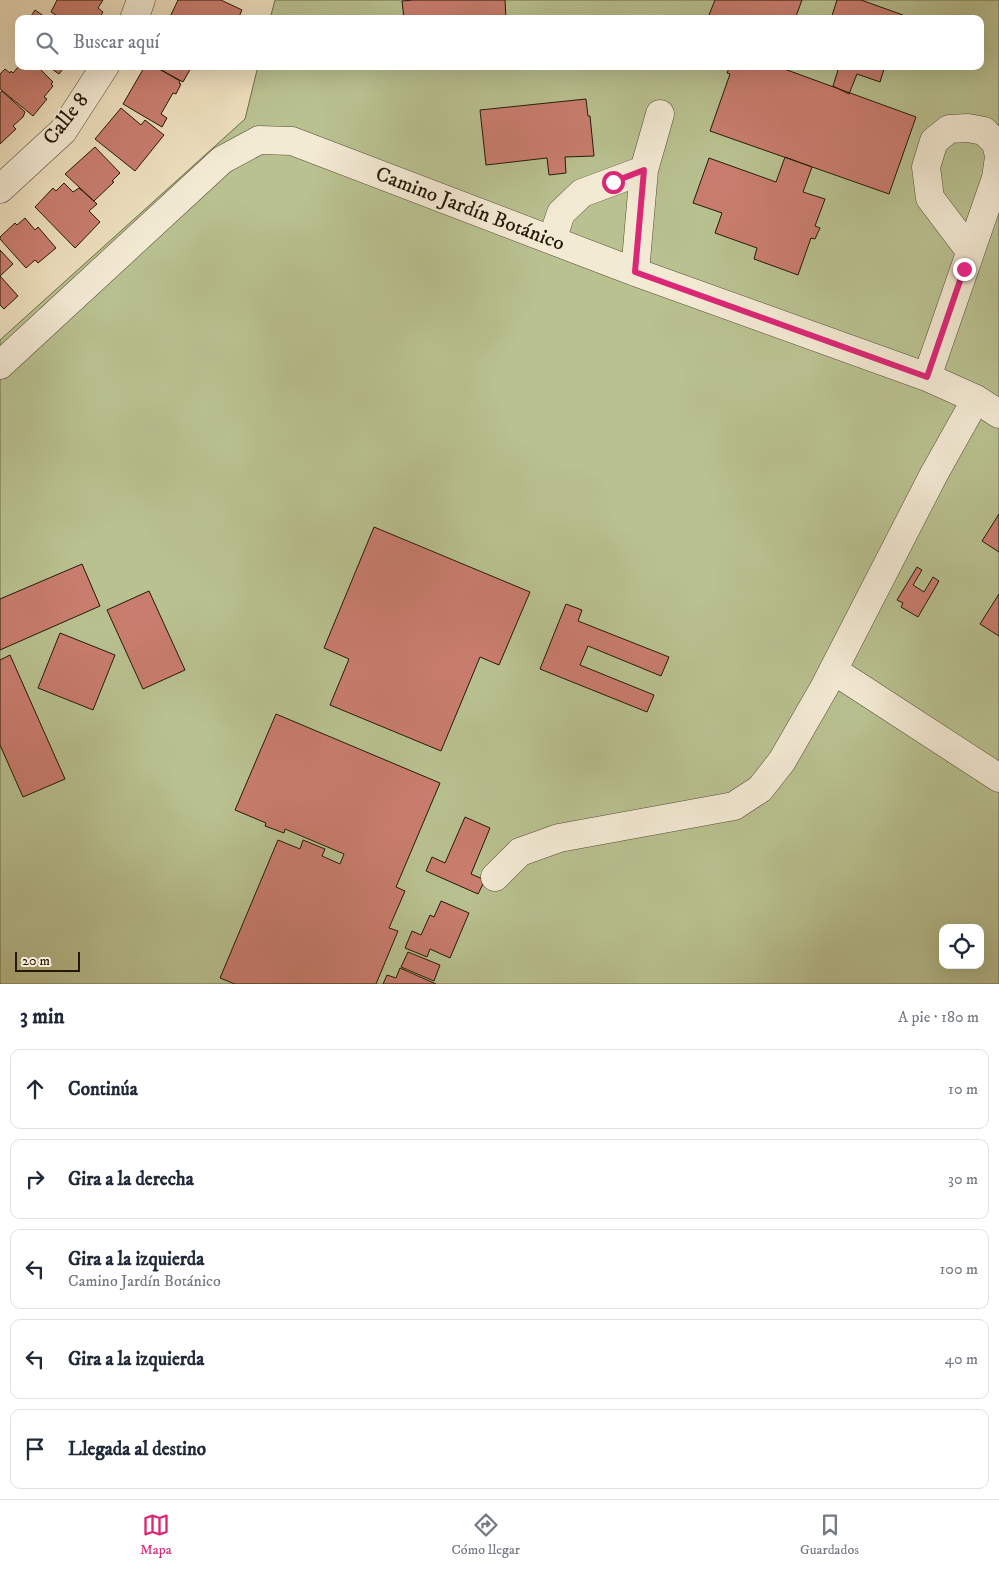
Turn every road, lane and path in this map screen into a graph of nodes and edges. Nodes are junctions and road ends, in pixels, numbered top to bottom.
1 (141, 0) edge
2 (135, 15) edge
3 (102, 70) edge
4 (660, 114) dead end
5 (999, 156) edge
6 (644, 170) junction
7 (0, 189) edge
8 (552, 240) junction
9 (970, 251) junction
10 (635, 272) junction
11 (0, 365) edge
12 (927, 377) junction
13 (976, 399) junction
14 (999, 414) edge
15 (833, 670) junction
16 (999, 778) edge
17 (494, 877) dead end

1 - 2 street
3 - 7 street, Calle 8
4 - 6 street
5 - 9 street
5 - 9 street
6 - 8 street
6 - 10 street
8 - 10 street, Camino Jardín Botánico
8 - 11 street, Camino Jardín Botánico
9 - 12 street
10 - 12 street, Camino Jardín Botánico
12 - 13 street, Camino Jardín Botánico
13 - 14 street, Camino Jardín Botánico
13 - 15 street
15 - 16 street
15 - 17 street

